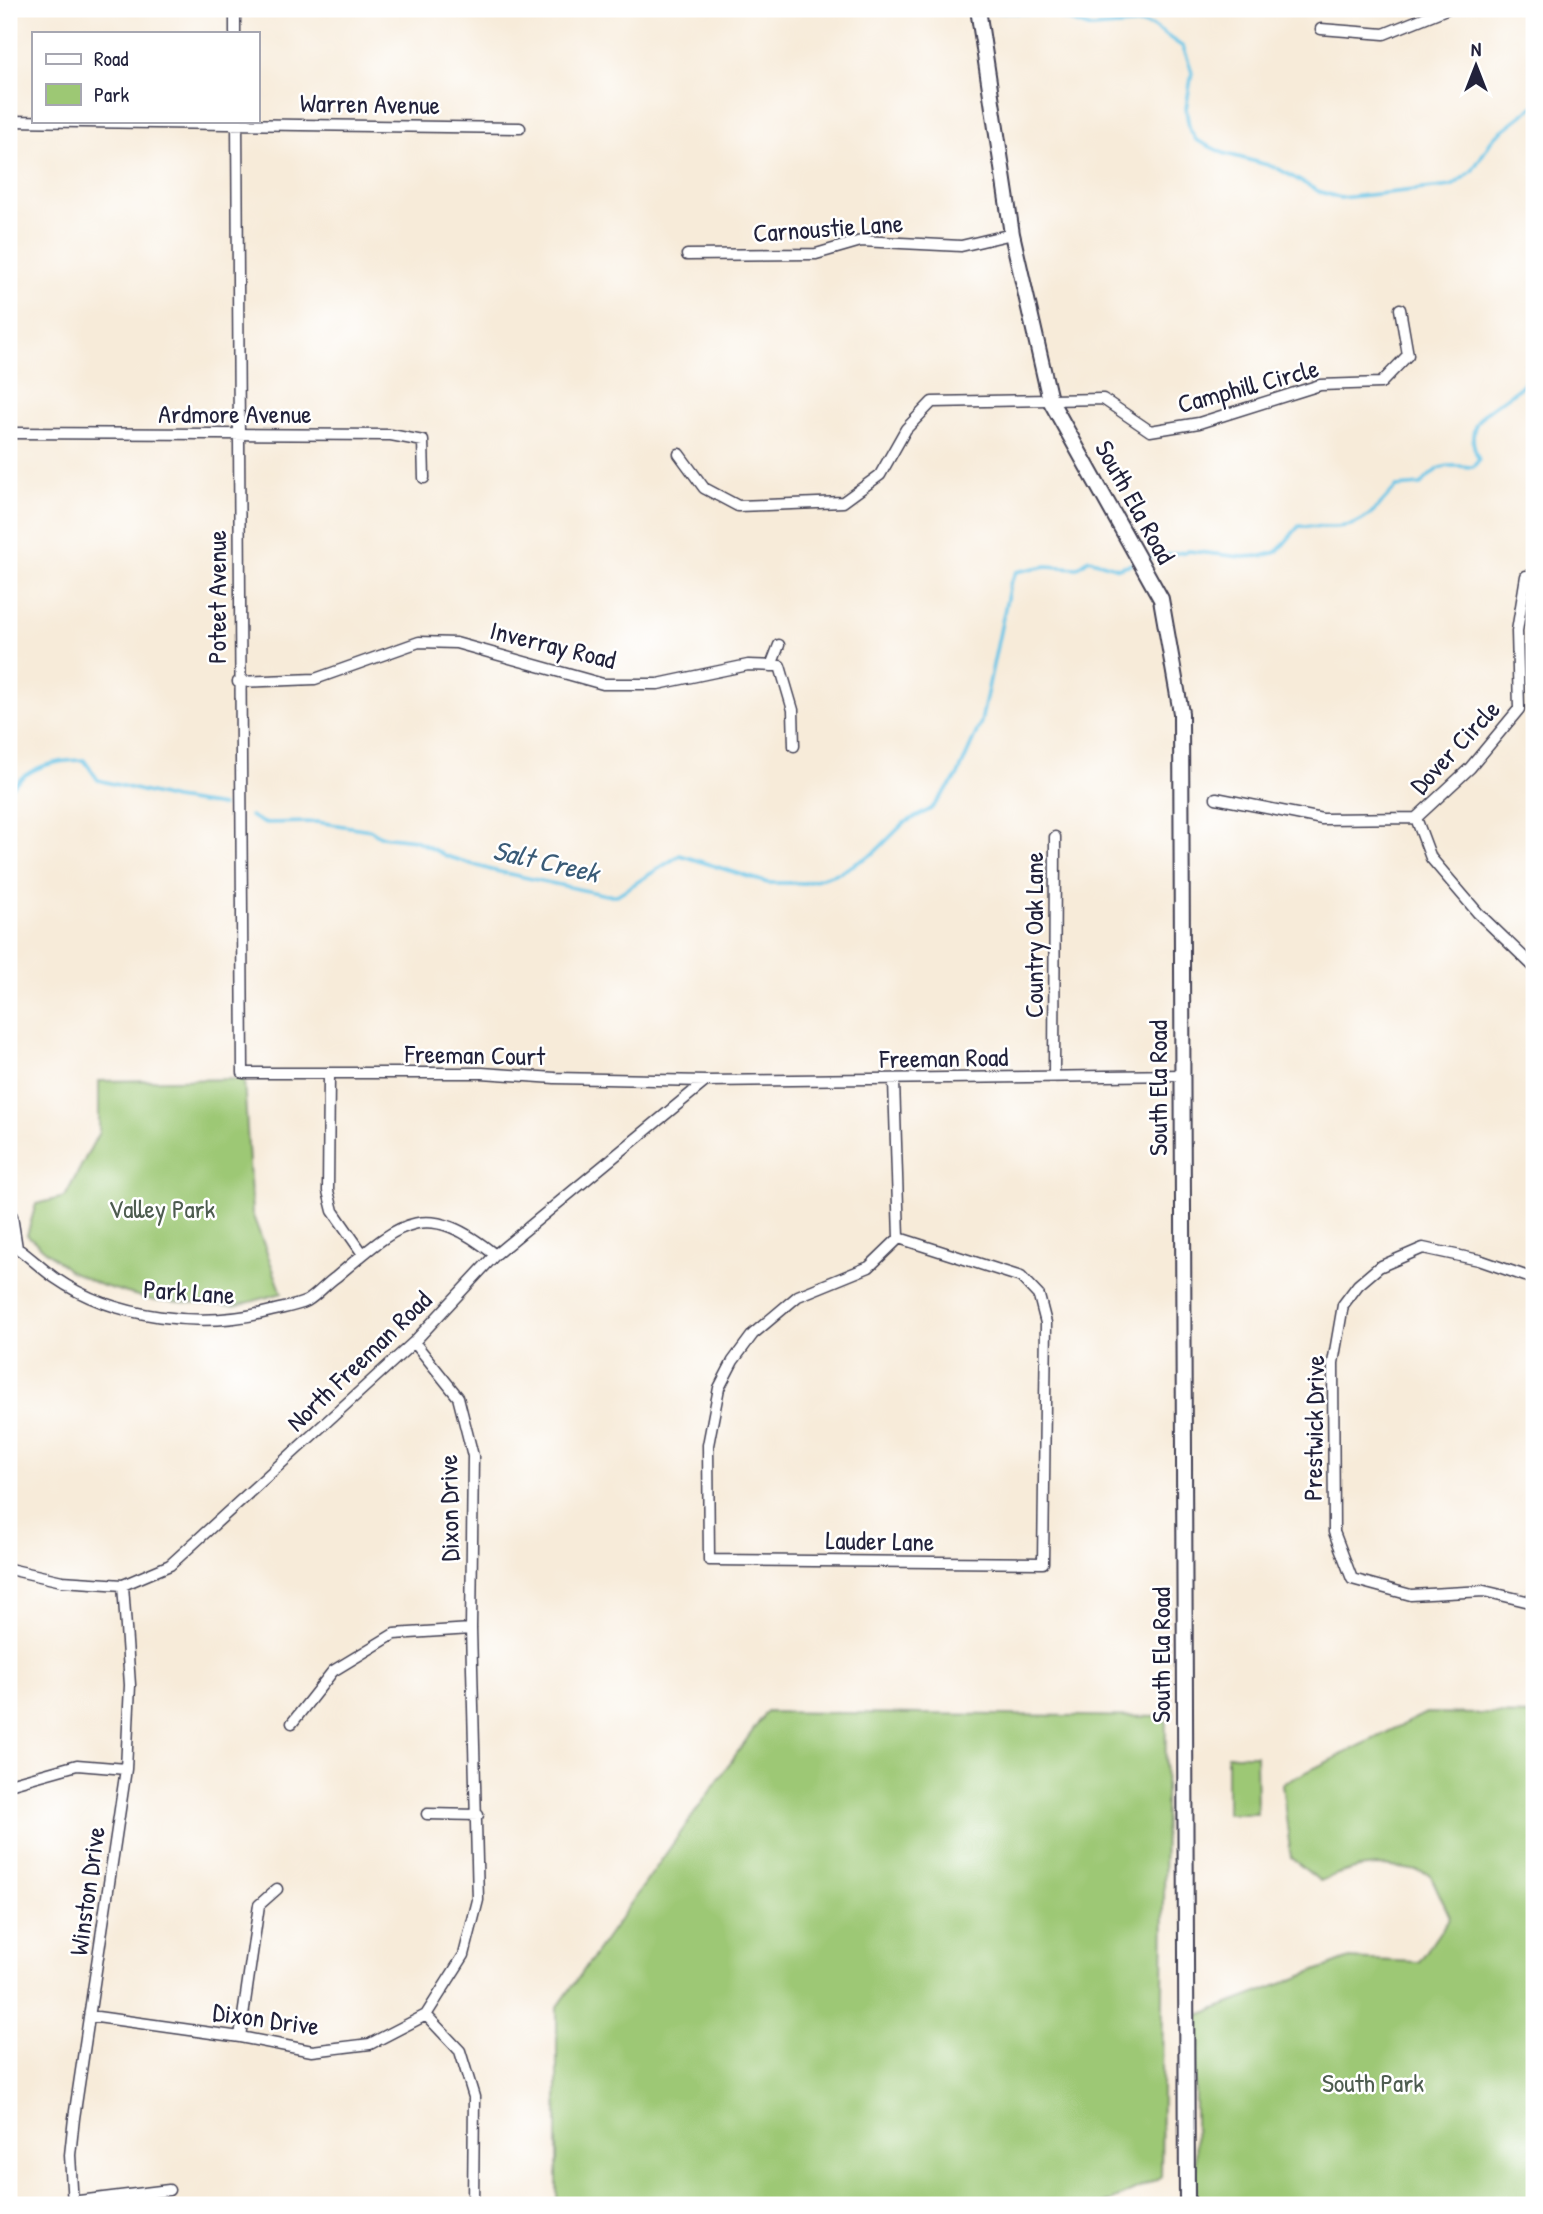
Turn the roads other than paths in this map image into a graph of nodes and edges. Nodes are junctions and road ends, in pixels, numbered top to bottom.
1 (235, 9) edge
2 (978, 9) edge
3 (1446, 9) edge
4 (1321, 29) dead end
5 (235, 32) edge
6 (9, 121) edge
7 (32, 121) edge
8 (237, 122) edge
9 (259, 122) edge
10 (520, 128) dead end
11 (1012, 234) junction
12 (687, 254) dead end
13 (1400, 309) dead end
14 (1050, 400) junction
15 (9, 433) edge
16 (237, 436) junction
17 (679, 454) dead end
18 (424, 478) dead end
19 (1526, 576) dead end
20 (779, 645) dead end
21 (771, 666) junction
22 (238, 682) junction
23 (794, 746) dead end
24 (1216, 798) dead end
25 (1416, 818) junction
26 (1055, 837) dead end
27 (1534, 967) edge
28 (243, 1073) joint
29 (328, 1075) junction
30 (1055, 1075) junction
31 (1183, 1075) junction
32 (706, 1081) junction
33 (894, 1081) junction
34 (12, 1216) dead end
35 (899, 1238) junction
36 (363, 1254) junction
37 (495, 1255) junction
38 (1534, 1279) edge
39 (414, 1342) junction
40 (9, 1569) edge
41 (123, 1585) junction
42 (1534, 1603) edge
43 (471, 1629) junction
44 (292, 1723) dead end
45 (126, 1769) junction
46 (9, 1784) edge
47 (427, 1814) dead end
48 (478, 1815) junction
49 (277, 1889) dead end
50 (426, 2015) junction
51 (90, 2016) junction
52 (240, 2037) junction
53 (169, 2190) dead end
54 (73, 2204) edge
55 (46, 2205) edge
56 (473, 2205) edge
57 (1186, 2205) edge

1 - 5 street
2 - 11 main road, South Ela Road
3 - 4 street
6 - 7 street, Warren Avenue
8 - 16 street, Poteet Avenue
9 - 10 street, Warren Avenue
11 - 12 street, Carnoustie Lane
11 - 14 main road, South Ela Road
13 - 14 street, Camphill Circle
14 - 17 street
14 - 31 main road, South Ela Road
15 - 16 street, Ardmore Avenue
16 - 18 street, Ardmore Avenue
16 - 22 street, Poteet Avenue
19 - 25 street, Dover Circle
20 - 21 street
21 - 22 street, Inverray Road
21 - 23 street
22 - 28 street, Poteet Avenue
24 - 25 street
25 - 27 street
26 - 30 street, Country Oak Lane
28 - 29 street, Freeman Court
29 - 32 street, Freeman Court
29 - 36 street
30 - 31 street, Freeman Road
30 - 33 street, Freeman Road
31 - 57 main road, South Ela Road
32 - 33 street, Freeman Road
32 - 37 street, North Freeman Road
33 - 35 street
34 - 36 street, Park Lane
35 - 35 street, Lauder Lane
36 - 37 street, Park Lane
37 - 39 street, North Freeman Road
38 - 42 street, Prestwick Drive
39 - 41 street, North Freeman Road
39 - 43 street, Dixon Drive
40 - 41 street, North Freeman Road
41 - 45 street, Winston Drive
43 - 44 street
43 - 48 street, Dixon Drive
45 - 46 street
45 - 51 street, Winston Drive
47 - 48 street
48 - 50 street, Dixon Drive
49 - 52 street
50 - 52 street, Dixon Drive
50 - 56 street
51 - 52 street, Dixon Drive
51 - 54 street, Winston Drive
53 - 54 street
54 - 55 street

